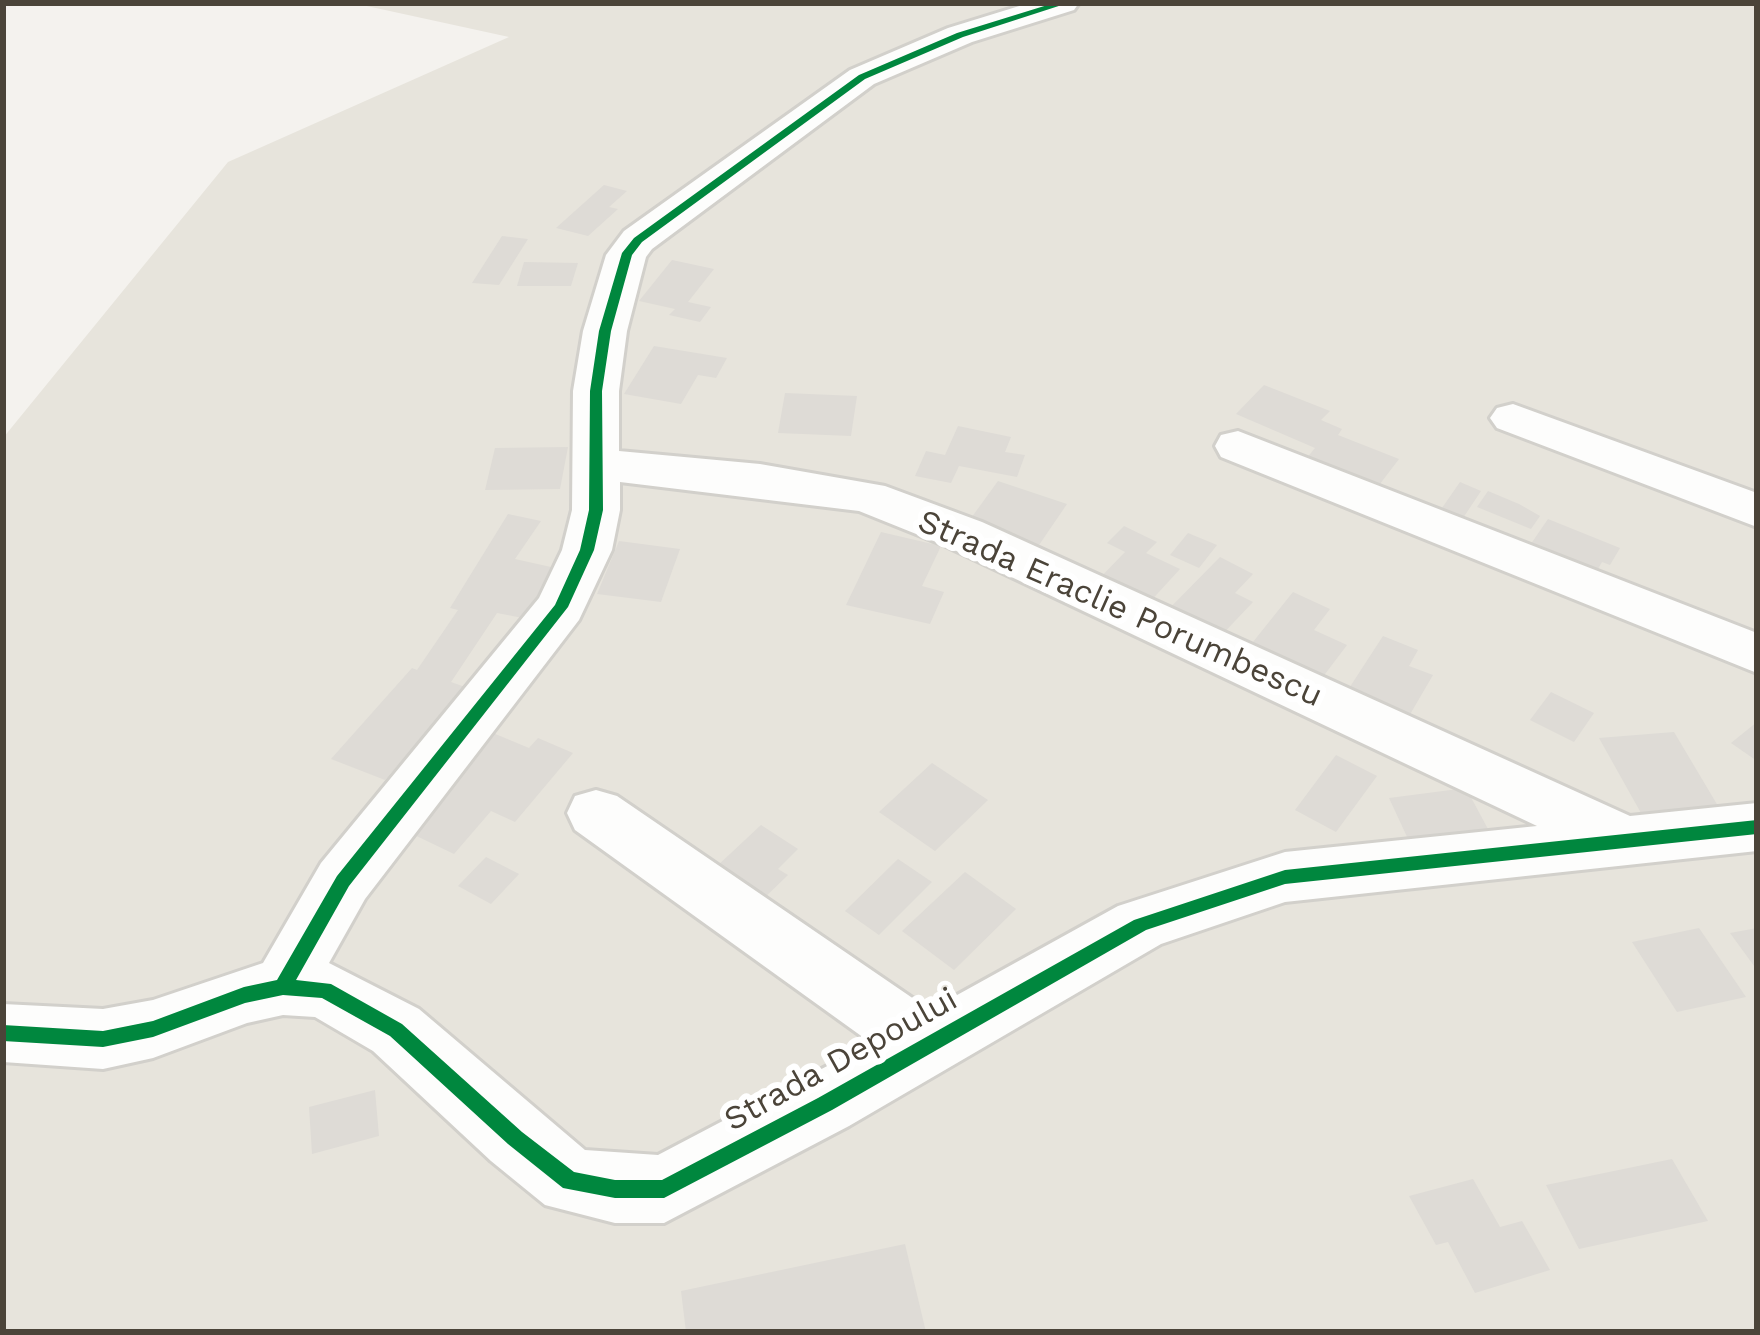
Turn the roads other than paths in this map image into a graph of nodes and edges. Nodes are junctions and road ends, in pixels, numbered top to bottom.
1 (1063, 3) edge
2 (1513, 418) dead end
3 (1238, 446) dead end
4 (595, 464) junction
5 (1757, 511) edge
6 (1757, 654) edge
7 (596, 813) dead end
8 (1757, 826) edge
9 (1621, 839) junction
10 (283, 987) junction
11 (3, 1033) edge
12 (927, 1045) junction

1 - 4 street
2 - 5 street
3 - 6 street
4 - 9 street, Strada Eraclie Porumbescu
4 - 10 street
7 - 12 street
8 - 9 street, Strada Depoului
9 - 12 street, Strada Depoului
10 - 11 street, Strada Depoului
10 - 12 street, Strada Depoului

